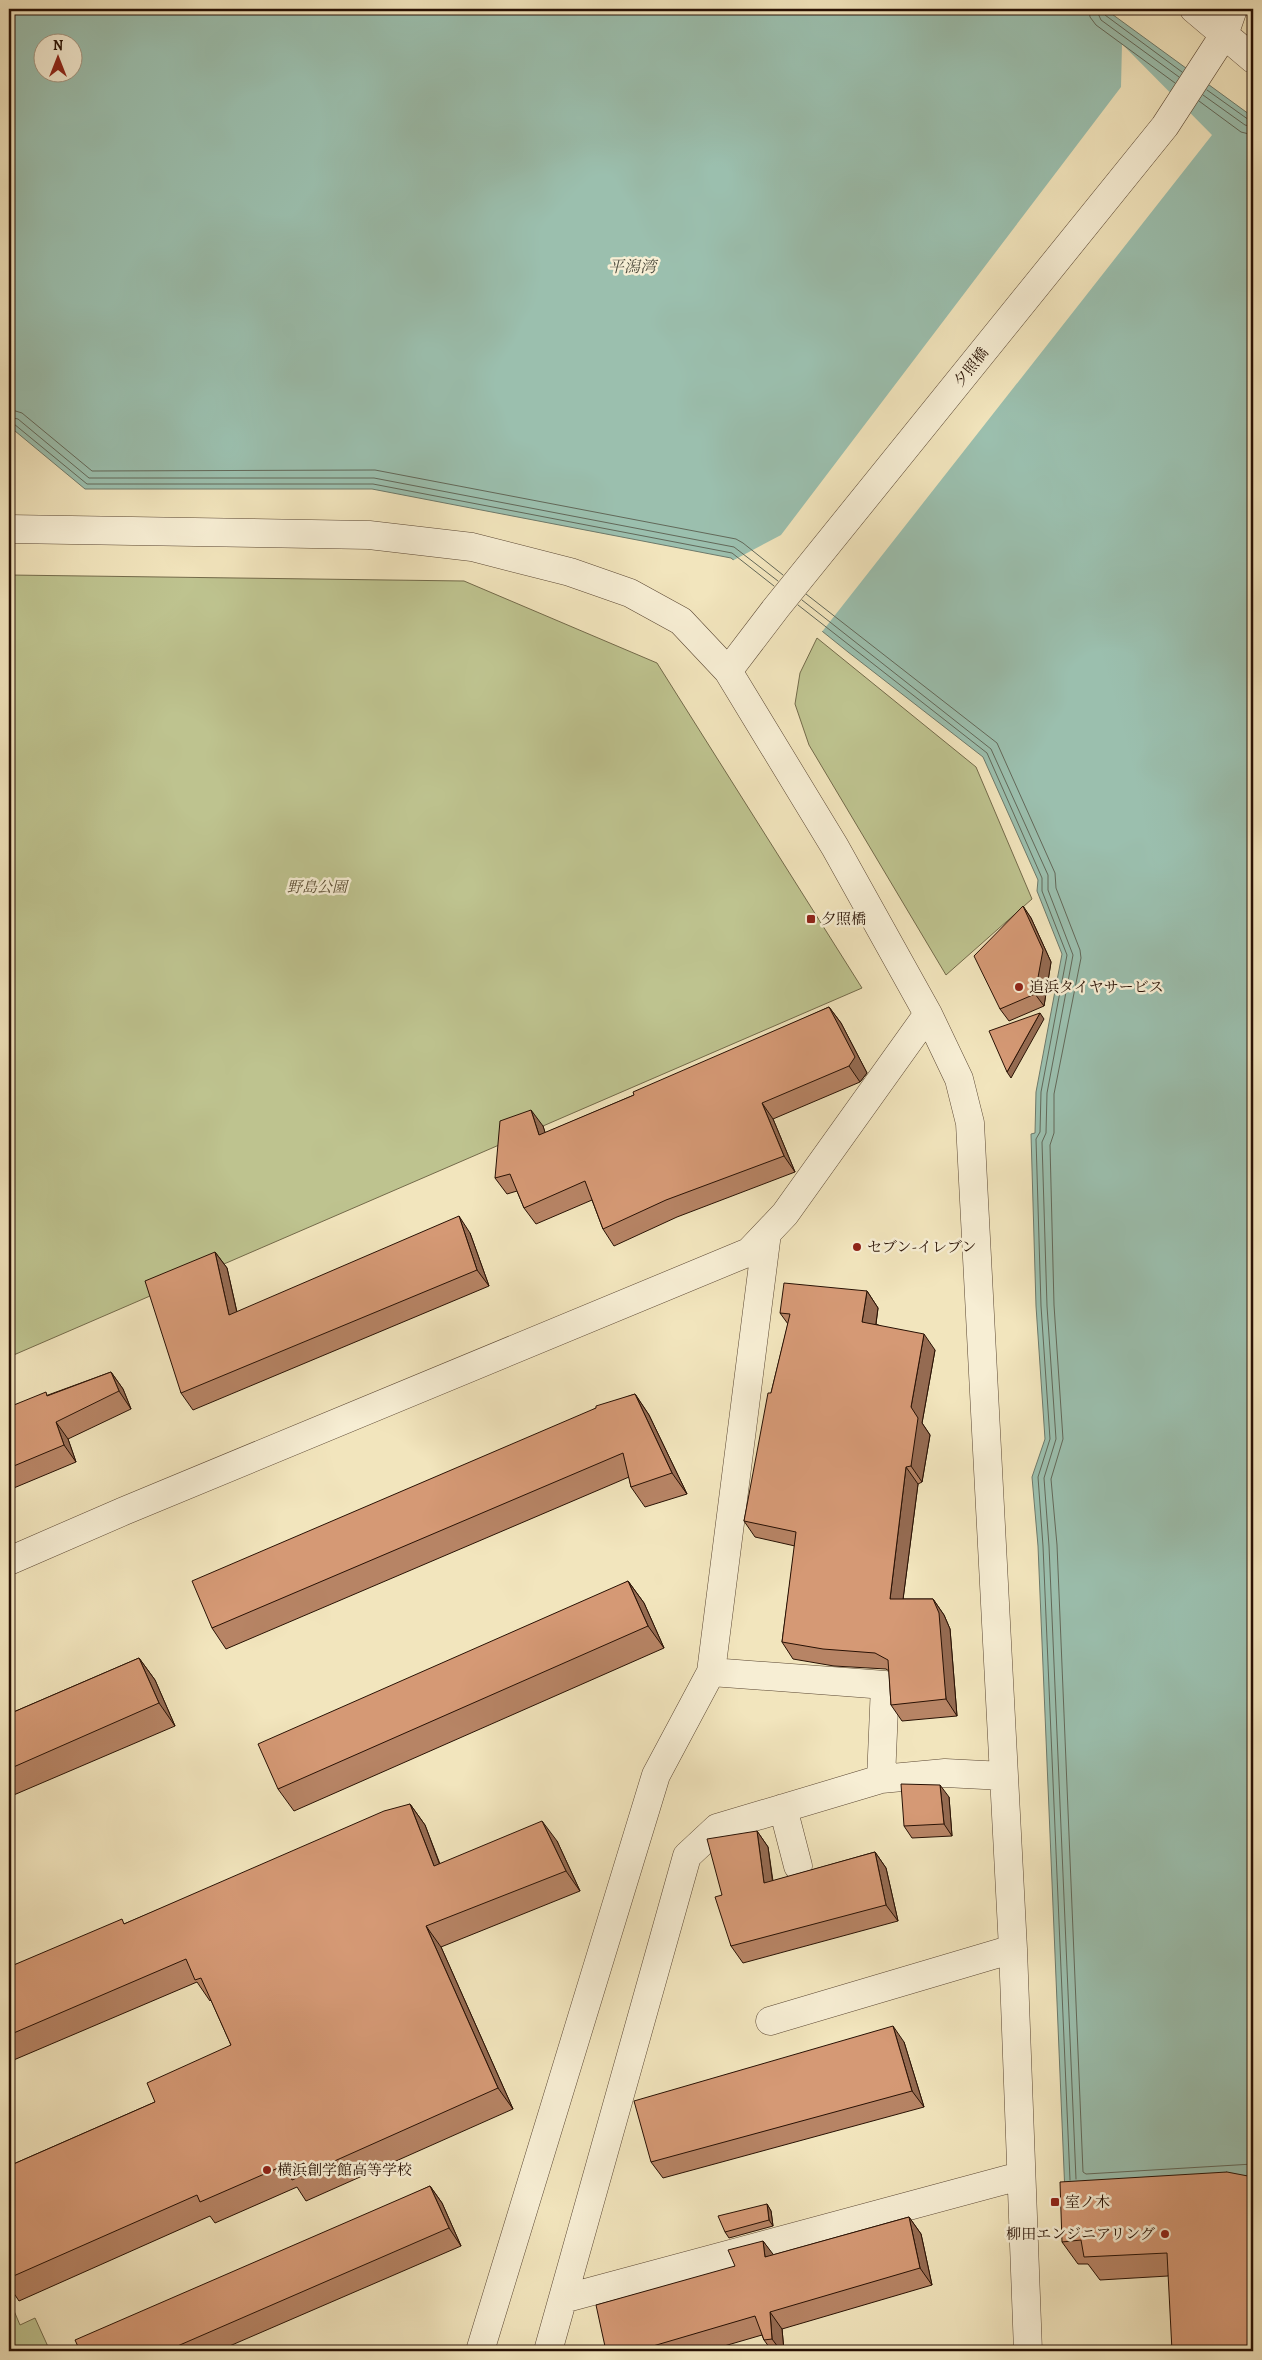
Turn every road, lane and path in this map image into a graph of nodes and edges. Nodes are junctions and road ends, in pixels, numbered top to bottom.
1 (1194, 9) edge
2 (1233, 9) edge
3 (1224, 35) junction
4 (1253, 59) edge
5 (9, 528) edge
6 (728, 671) junction
7 (928, 1014) junction
8 (767, 1233) junction
9 (9, 1561) edge
10 (711, 1672) junction
11 (1004, 1776) junction
12 (881, 1779) junction
13 (783, 1808) junction
14 (798, 1866) dead end
15 (1014, 1949) junction
16 (770, 2021) dead end
17 (1020, 2176) junction
18 (563, 2299) junction
19 (480, 2351) edge
20 (548, 2351) edge
21 (1028, 2351) edge

1 - 3 street
2 - 3 street, 夕照橋
3 - 4 street
3 - 6 street, 夕照橋
5 - 6 street
6 - 7 street
7 - 8 street
7 - 11 street
8 - 9 street
8 - 10 street
10 - 12 street
10 - 19 street
11 - 12 street
11 - 15 street
12 - 13 street
13 - 14 street
13 - 18 street
15 - 16 street
15 - 17 street
17 - 18 street
17 - 21 street
18 - 20 street

